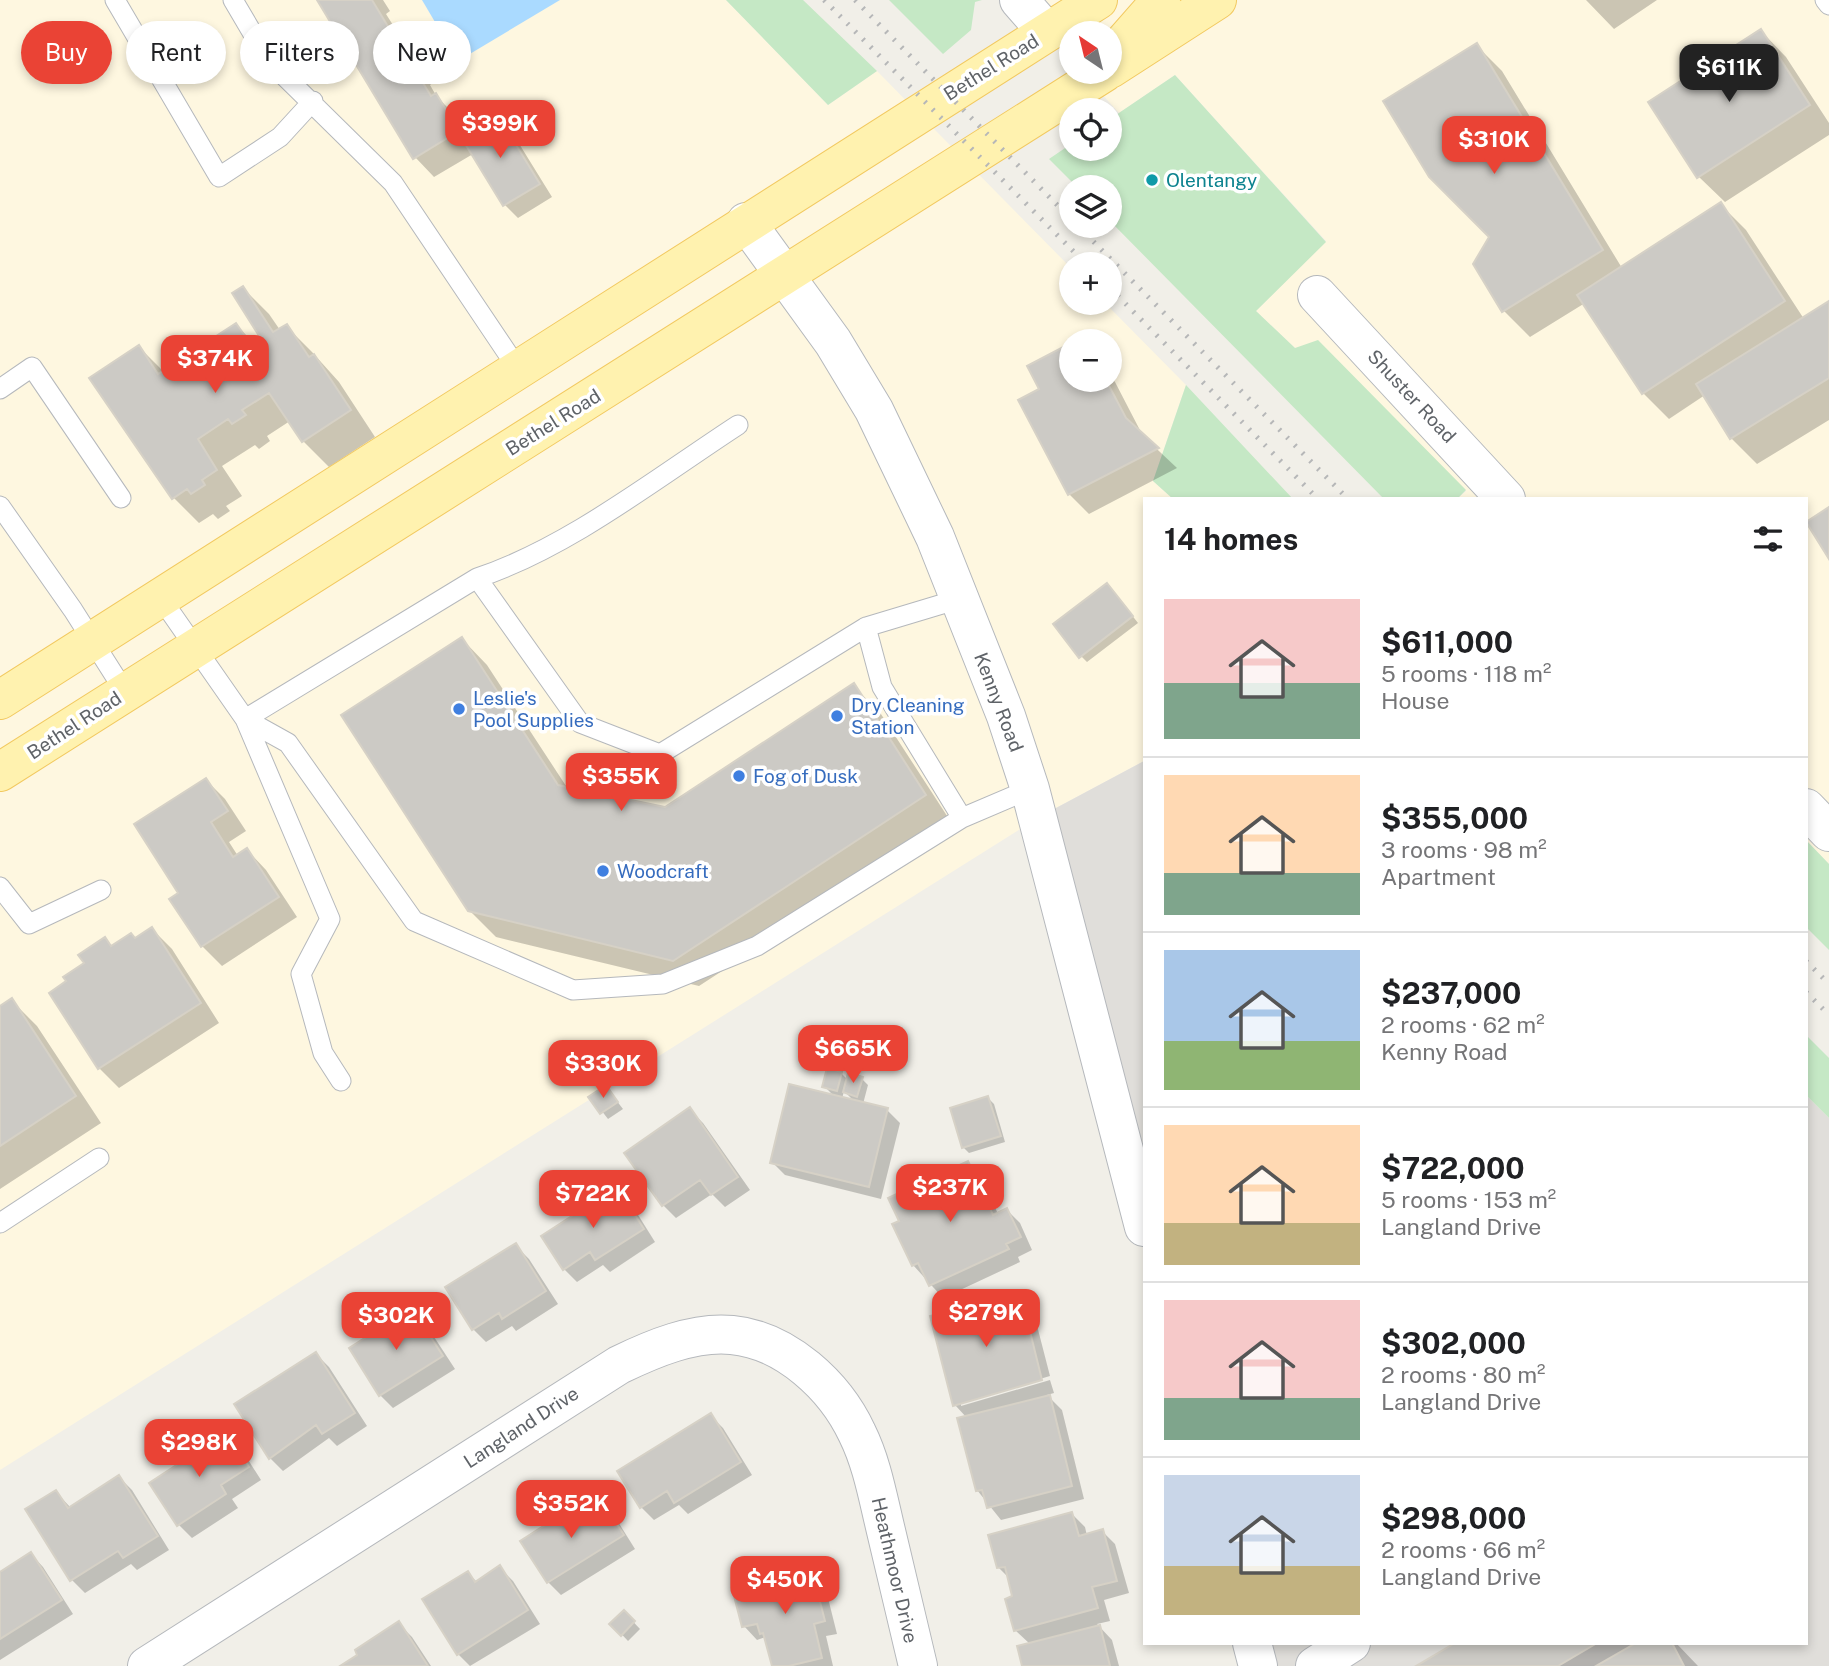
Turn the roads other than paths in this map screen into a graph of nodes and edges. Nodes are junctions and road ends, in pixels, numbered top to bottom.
1 (115, 0) edge
2 (233, 0) edge
3 (1019, 0) edge
4 (1098, 0) edge
5 (1161, 0) edge
6 (1217, 0) edge
7 (1825, 0) edge
8 (1829, 5) edge
9 (1047, 32) junction
10 (1122, 47) edge
11 (1122, 59) edge
12 (1082, 84) edge
13 (313, 101) junction
14 (746, 222) junction
15 (784, 274) junction
16 (1317, 295) dead end
17 (518, 369) junction
18 (0, 389) edge
19 (738, 425) dead end
20 (1504, 497) edge
21 (121, 498) dead end
22 (0, 506) edge
23 (477, 578) junction
24 (160, 597) junction
25 (959, 599) junction
26 (866, 627) junction
27 (92, 641) junction
28 (194, 648) junction
29 (125, 692) junction
30 (0, 700) edge
31 (245, 719) junction
32 (0, 772) edge
33 (1030, 789) junction
34 (1808, 810) edge
35 (962, 818) junction
36 (1829, 832) edge
37 (0, 887) edge
38 (101, 890) dead end
39 (341, 1081) dead end
40 (99, 1158) dead end
41 (0, 1223) edge
42 (1143, 1223) edge
43 (873, 1474) joint
44 (1253, 1645) edge
45 (1348, 1645) edge
46 (147, 1666) edge
47 (918, 1666) edge
48 (1258, 1666) edge
49 (1315, 1666) edge

1 - 13 lane
2 - 13 lane
3 - 9 street
4 - 9 main road, Bethel Road
5 - 10 main road
6 - 11 main road, Bethel Road
7 - 8 lane
9 - 14 main road, Bethel Road
12 - 15 main road, Bethel Road
13 - 17 lane
14 - 15 street, Kenny Road
14 - 17 main road, Bethel Road
15 - 25 street, Kenny Road
15 - 28 main road, Bethel Road
16 - 20 street, Shuster Road
17 - 24 main road, Bethel Road
18 - 21 lane
19 - 23 lane
22 - 27 lane
23 - 26 lane
23 - 31 lane
24 - 27 main road, Bethel Road
24 - 28 lane
25 - 26 lane
25 - 33 street, Kenny Road
26 - 35 lane
27 - 29 lane
27 - 30 main road, Bethel Road
28 - 29 main road, Bethel Road
28 - 31 lane
29 - 32 main road, Bethel Road
31 - 35 lane
31 - 39 lane
33 - 35 lane
33 - 42 street, Kenny Road
34 - 36 street
37 - 38 lane
40 - 41 lane
43 - 46 street, Langland Drive
43 - 47 street, Heathmoor Drive
44 - 48 street
45 - 49 street

